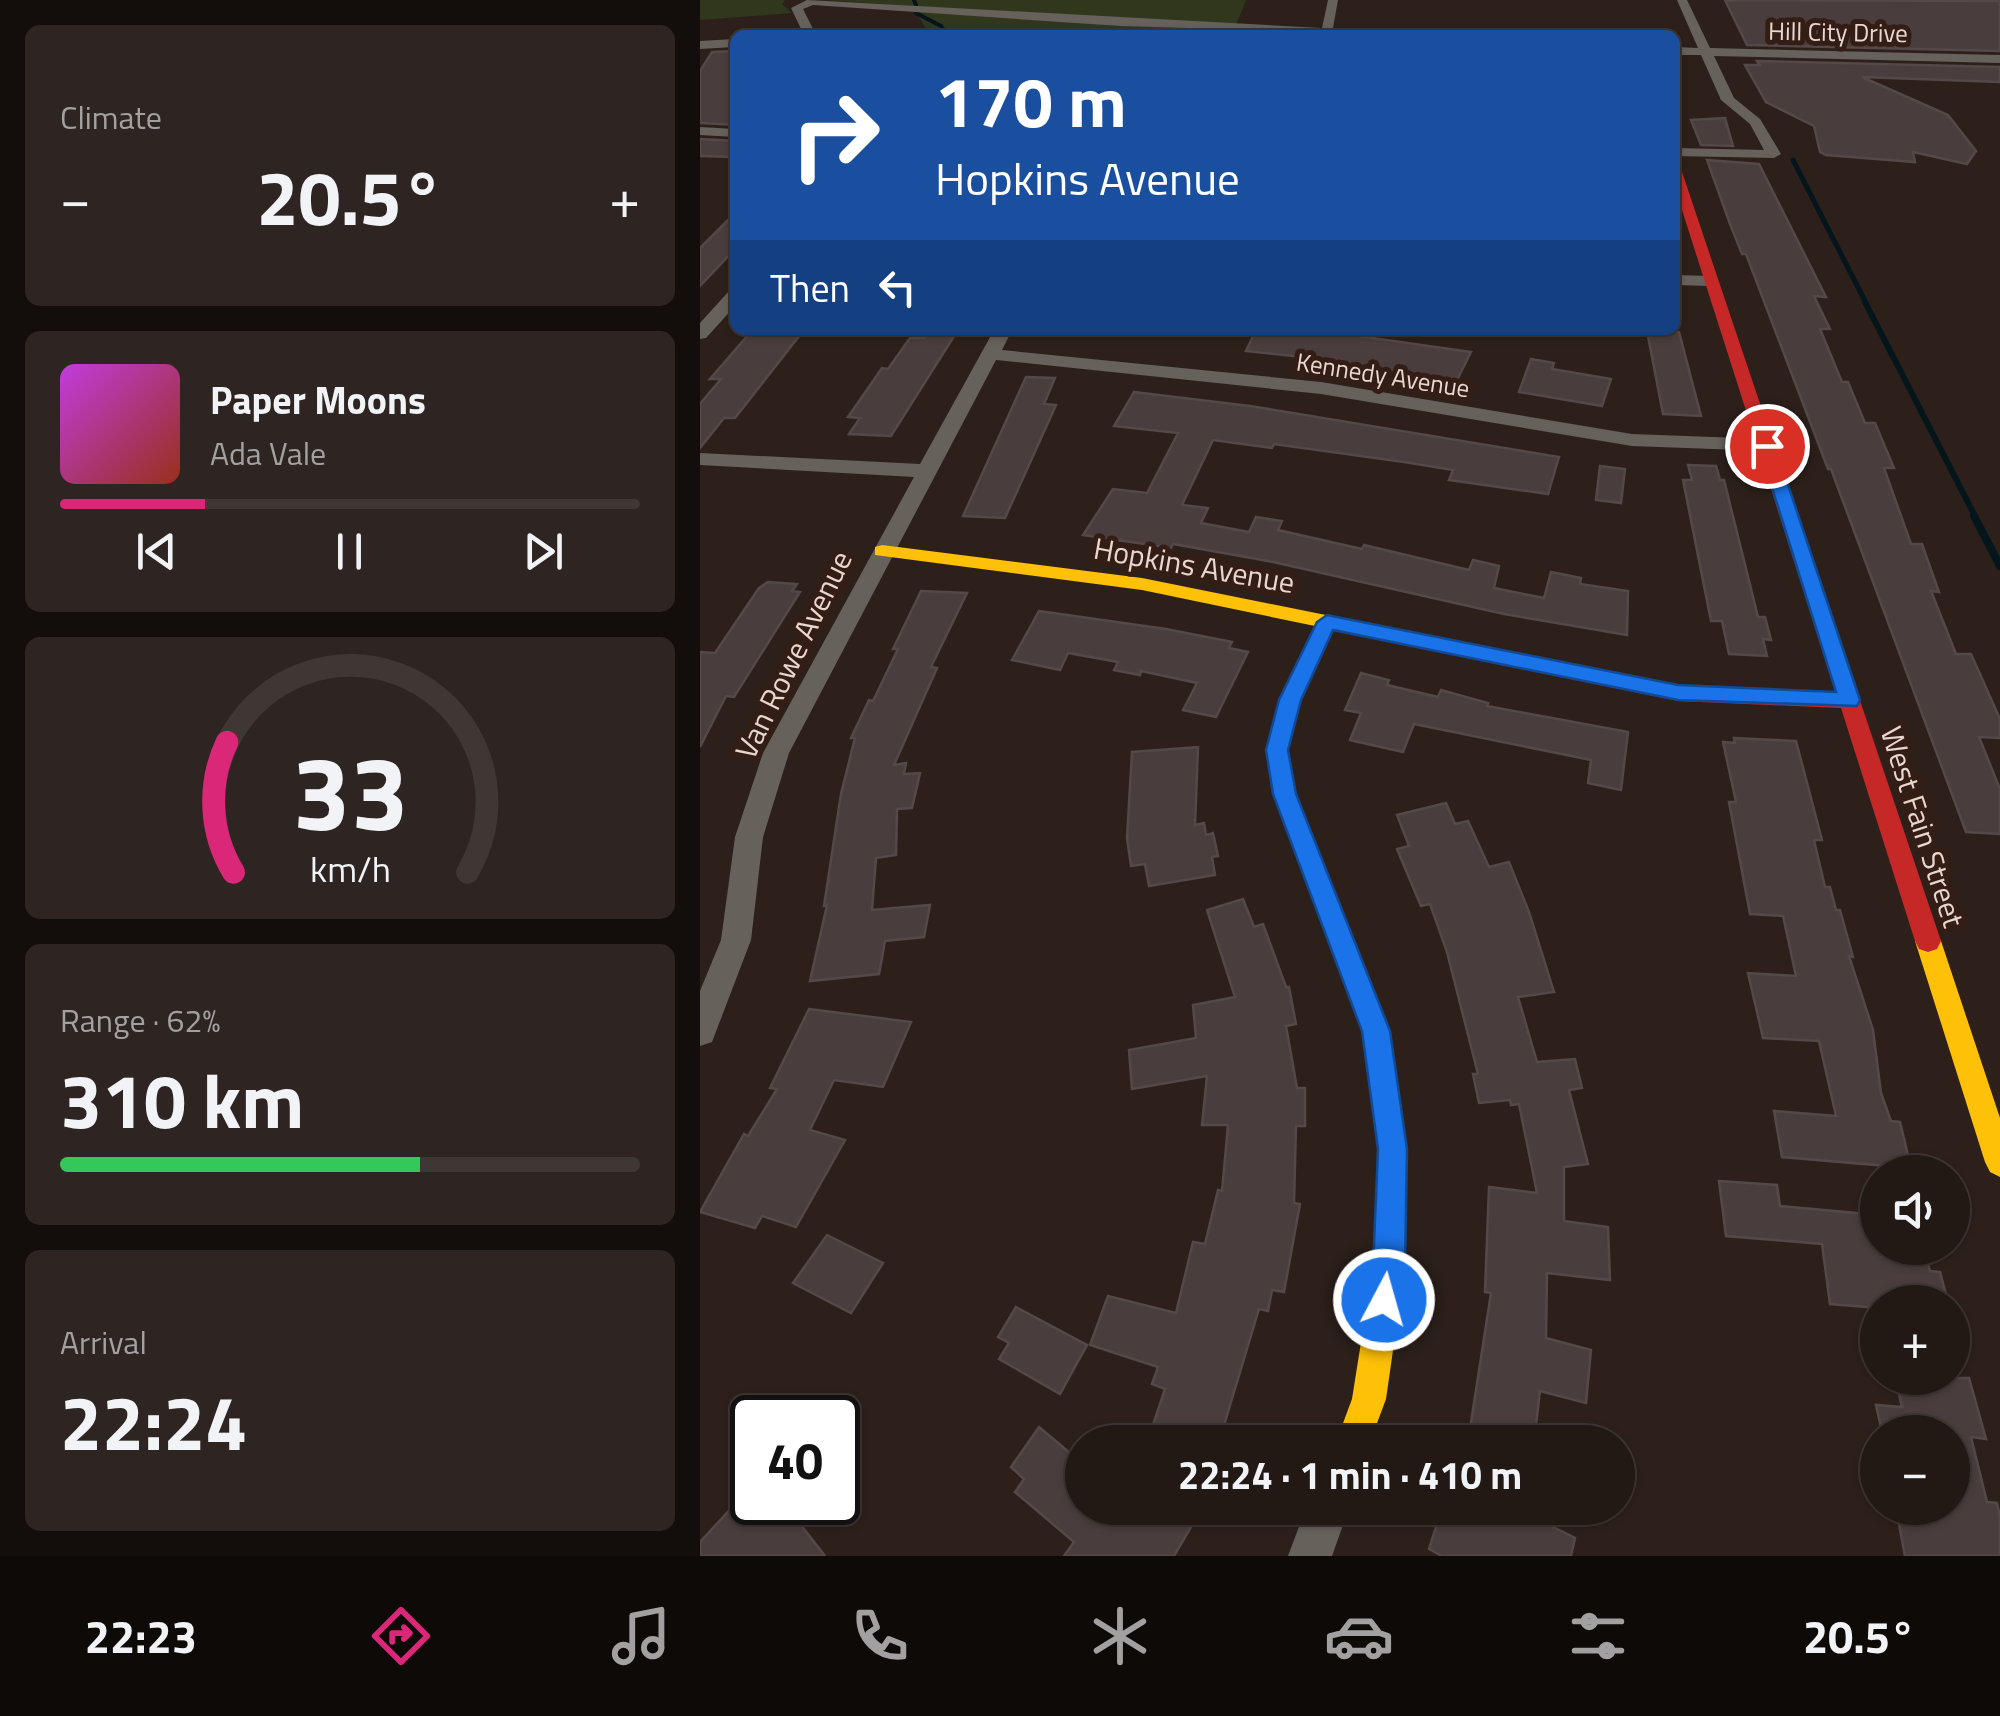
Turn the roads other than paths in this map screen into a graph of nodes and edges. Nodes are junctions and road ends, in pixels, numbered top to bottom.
1 (1024, 0) edge
2 (1333, 0) edge
3 (1682, 0) edge
4 (1007, 16) junction
5 (1120, 23) junction
6 (805, 30) edge
7 (1174, 30) edge
8 (1251, 30) edge
9 (1327, 30) edge
10 (730, 43) edge
11 (1680, 43) edge
12 (700, 45) edge
13 (1702, 47) junction
14 (1680, 50) edge
15 (2000, 50) edge
16 (2000, 59) edge
17 (700, 131) edge
18 (730, 133) edge
19 (1680, 152) edge
20 (1680, 184) edge
21 (1680, 280) edge
22 (1710, 281) junction
23 (730, 300) edge
24 (700, 334) edge
25 (1000, 335) edge
26 (990, 354) junction
27 (1767, 446) junction
28 (700, 459) edge
29 (926, 471) junction
30 (882, 551) junction
31 (1327, 622) junction
32 (1849, 700) junction
33 (700, 1031) edge
34 (2000, 1162) edge
35 (1359, 1425) edge
36 (1322, 1525) edge
37 (1310, 1556) edge

1 - 4 street
2 - 9 street
3 - 13 street
4 - 5 street
4 - 6 street
5 - 7 street
5 - 8 street
10 - 12 street
11 - 13 street, Hill City Drive
13 - 14 street, Hill City Drive
13 - 15 street, Hill City Drive
13 - 16 street, Hill City Drive
13 - 19 street
17 - 18 street
20 - 22 street, West Fain Street
21 - 22 street
22 - 27 street, West Fain Street
23 - 24 street
25 - 26 street, Van Rowe Avenue
26 - 27 street, Kennedy Avenue
26 - 29 street, Van Rowe Avenue
27 - 32 street, West Fain Street
28 - 29 street
29 - 30 street, Van Rowe Avenue
30 - 31 street, Hopkins Avenue
30 - 33 street, Van Rowe Avenue
31 - 32 street, Hopkins Avenue
31 - 35 street
32 - 34 street, West Fain Street
36 - 37 street

